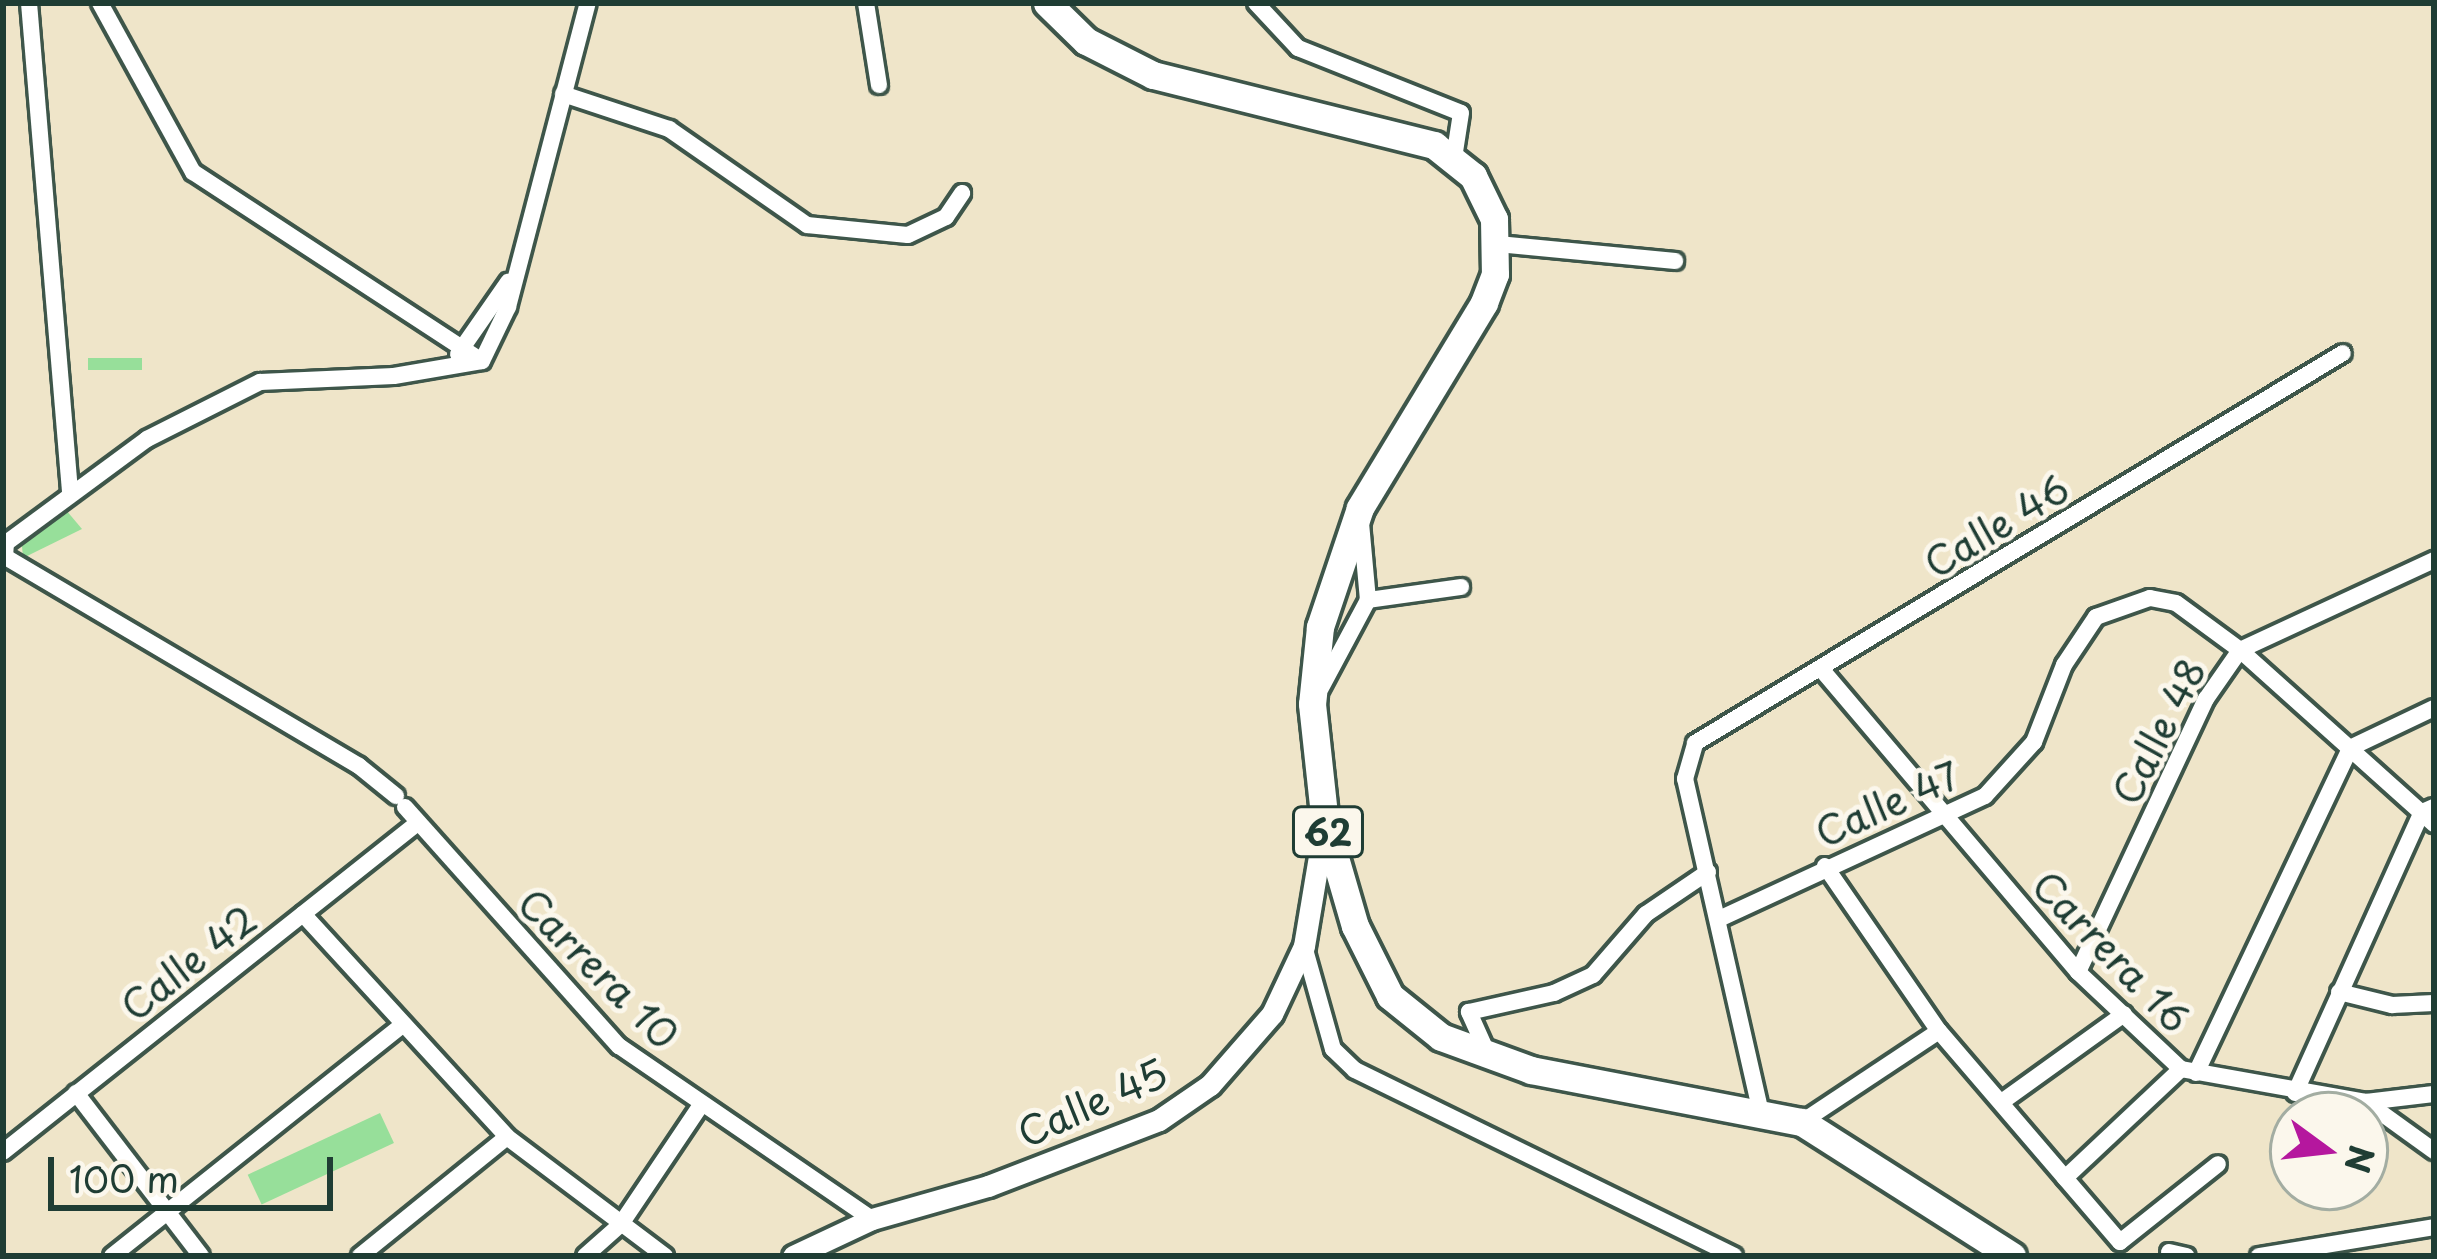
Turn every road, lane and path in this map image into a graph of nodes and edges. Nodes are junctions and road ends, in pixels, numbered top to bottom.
1 (29, 3) edge
2 (100, 3) edge
3 (588, 3) edge
4 (866, 3) edge
5 (1047, 3) edge
6 (1256, 3) edge
7 (879, 85) dead end
8 (563, 94) junction
9 (1454, 158) junction
10 (962, 193) dead end
11 (1498, 244) junction
12 (1675, 261) dead end
13 (510, 279) junction
14 (463, 349) junction
15 (2343, 353) dead end
16 (482, 361) junction
17 (445, 368) junction
18 (70, 490) junction
19 (1360, 508) junction
20 (2434, 560) edge
21 (1461, 587) dead end
22 (1368, 600) junction
23 (2240, 650) junction
24 (1822, 670) junction
25 (1312, 704) junction
26 (2434, 708) edge
27 (2350, 748) junction
28 (2430, 814) edge
29 (1940, 817) junction
30 (1325, 823) junction
31 (415, 825) junction
32 (1825, 866) junction
33 (1708, 872) junction
34 (303, 914) junction
35 (1719, 919) junction
36 (1304, 946) junction
37 (2078, 972) junction
38 (2339, 992) junction
39 (2434, 1003) edge
40 (2124, 1014) junction
41 (401, 1026) junction
42 (1939, 1031) junction
43 (1490, 1055) junction
44 (2188, 1071) junction
45 (2285, 1091) edge
46 (2296, 1091) edge
47 (76, 1093) junction
48 (2434, 1094) edge
49 (2389, 1099) edge
50 (2003, 1101) junction
51 (701, 1105) junction
52 (1761, 1113) junction
53 (2389, 1119) edge
54 (1802, 1122) junction
55 (507, 1137) junction
56 (2434, 1151) edge
57 (3, 1152) edge
58 (2218, 1164) dead end
59 (2065, 1178) junction
60 (166, 1212) junction
61 (872, 1219) junction
62 (621, 1224) junction
63 (2434, 1227) edge
64 (112, 1256) edge
65 (201, 1256) edge
66 (360, 1256) edge
67 (585, 1256) edge
68 (665, 1256) edge
69 (793, 1256) edge
70 (1734, 1256) edge
71 (2012, 1256) edge
72 (2259, 1256) edge

1 - 18 street
2 - 14 street
3 - 8 street
4 - 7 street
5 - 9 main road
6 - 9 street
8 - 10 street
8 - 13 street
9 - 11 main road
11 - 12 street
11 - 19 main road, 62
13 - 14 street
13 - 16 street
14 - 16 street
14 - 17 street
15 - 24 street, Calle 46
16 - 17 street
17 - 18 street
18 - 31 street, Carrera 10
19 - 22 street
19 - 25 main road, 62
20 - 23 street, Calle 48
21 - 22 street
22 - 25 street
23 - 27 street
23 - 29 street, Calle 47
23 - 37 street, Calle 48
24 - 29 street, Carrera 16
24 - 33 street, Calle 46
25 - 30 main road, 62
26 - 27 street
27 - 28 street
27 - 44 street
28 - 38 street
29 - 32 street, Calle 47
29 - 37 street, Carrera 16
30 - 36 street, Calle 45
30 - 43 main road, 62
31 - 34 street, Calle 42
31 - 51 street, Carrera 10
32 - 35 street, Calle 47
32 - 42 street
33 - 35 street
33 - 43 street
34 - 41 street
34 - 47 street, Calle 42
35 - 52 street
36 - 61 street, Calle 45
36 - 70 street
37 - 40 street, Carrera 16
38 - 39 street
38 - 46 street
40 - 44 street, Carrera 16
40 - 50 street
41 - 55 street
41 - 60 street
42 - 50 street
42 - 54 street
43 - 52 main road, 62
44 - 45 street, Carrera 16
44 - 59 street
47 - 57 street, Calle 42
47 - 60 street
48 - 49 street
50 - 59 street
51 - 61 street, Carrera 10
51 - 62 street
52 - 54 main road, 62
53 - 56 street, Carrera 16
54 - 71 main road, 62
55 - 62 street
55 - 66 street
58 - 59 street
60 - 64 street
60 - 65 street
61 - 69 street, Calle 45
62 - 67 street
62 - 68 street
63 - 72 street

